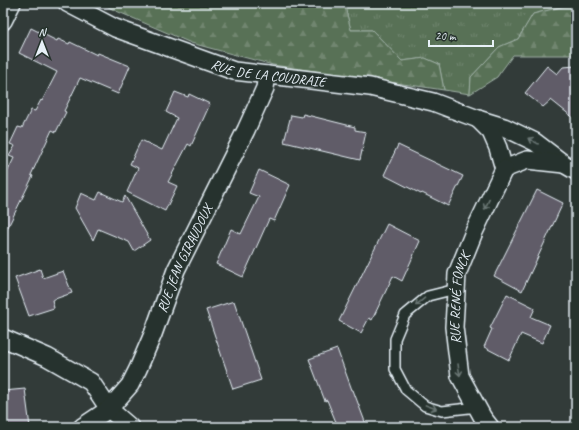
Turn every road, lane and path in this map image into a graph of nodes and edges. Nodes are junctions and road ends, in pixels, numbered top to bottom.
1 (12, 3) edge
2 (67, 3) edge
3 (3, 21) edge
4 (267, 75) junction
5 (478, 119) junction
6 (570, 168) edge
7 (504, 169) junction
8 (456, 289) junction
9 (3, 338) edge
10 (478, 407) junction
11 (109, 409) junction
12 (82, 427) edge
13 (130, 427) edge
14 (490, 427) edge

1 - 3 street
2 - 4 street, RUE DE LA COUDRAIE
4 - 5 street, RUE DE LA COUDRAIE
4 - 11 street, RUE JEAN GIRAUDOUX
6 -> 5 street, RUE DE LA COUDRAIE
5 - 7 street, RUE DE LA COUDRAIE
6 - 7 street, RUE DE LA COUDRAIE
7 -> 8 street, RUE RENÉ FONCK
8 -> 10 street, RUE RENÉ FONCK
8 -> 10 lane
9 - 11 street
10 - 14 street, RUE RENÉ FONCK
11 - 12 street, RUE JEAN GIRAUDOUX
11 - 13 street

